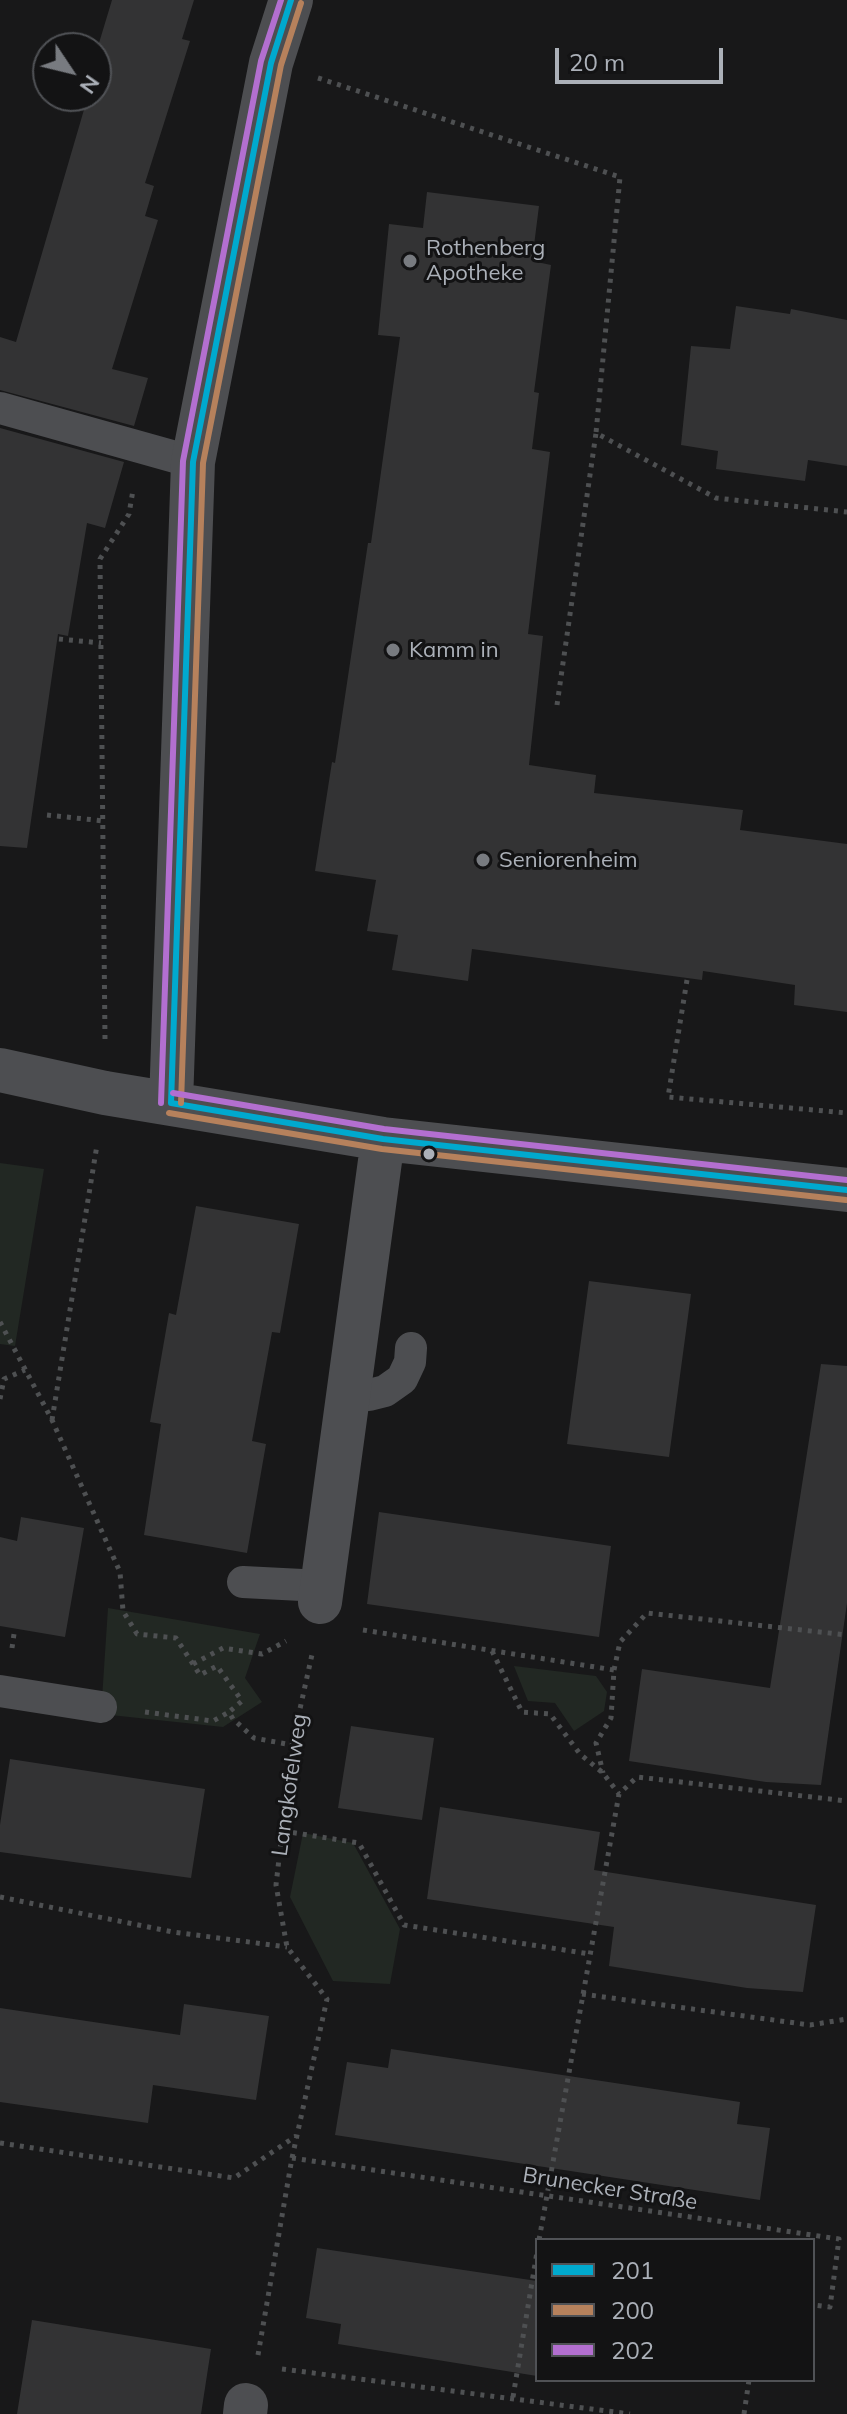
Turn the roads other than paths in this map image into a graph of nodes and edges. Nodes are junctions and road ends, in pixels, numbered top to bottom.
1 (291, 0) edge
2 (0, 408) edge
3 (193, 462) junction
4 (0, 1070) edge
5 (171, 1103) junction
6 (383, 1139) junction
7 (847, 1190) edge
8 (411, 1348) dead end
9 (348, 1395) junction
10 (243, 1582) dead end
11 (320, 1604) joint
12 (0, 1691) edge
13 (101, 1707) road end

1 - 3 street
2 - 3 lane
3 - 5 street
4 - 5 street
5 - 6 street
6 - 7 street
6 - 9 street
8 - 9 lane
9 - 11 street
10 - 11 lane
12 - 13 lane

